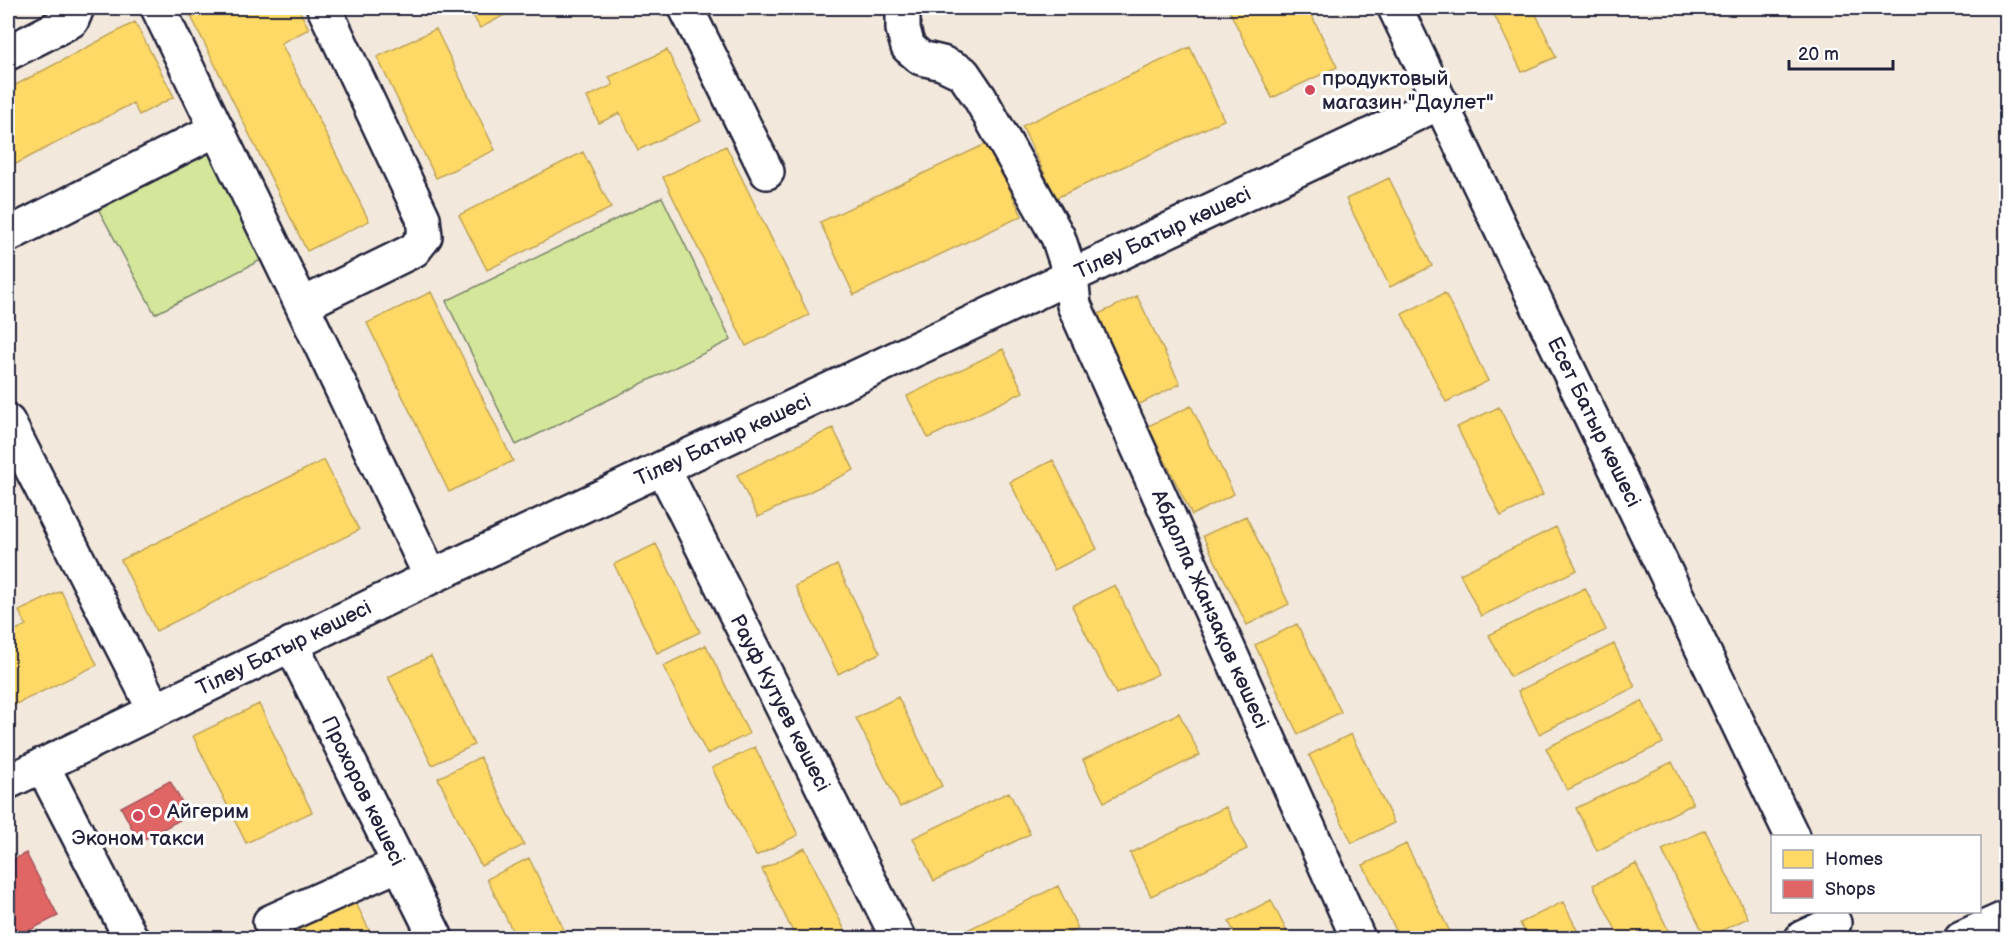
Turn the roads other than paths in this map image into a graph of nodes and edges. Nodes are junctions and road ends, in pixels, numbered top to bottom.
1 (77, 8) edge
2 (158, 8) edge
3 (686, 8) edge
4 (903, 8) edge
5 (1395, 8) edge
6 (335, 12) edge
7 (8, 53) edge
8 (1441, 102) junction
9 (217, 129) junction
10 (766, 172) dead end
11 (8, 235) edge
12 (1071, 276) junction
13 (302, 305) junction
14 (8, 422) edge
15 (663, 468) junction
16 (430, 577) junction
17 (291, 644) junction
18 (154, 711) junction
19 (42, 765) junction
20 (8, 782) edge
21 (1791, 835) edge
22 (399, 864) junction
23 (2007, 918) edge
24 (1834, 924) edge
25 (131, 939) edge
26 (278, 939) edge
27 (436, 939) edge
28 (898, 939) edge
29 (1358, 939) edge
30 (1802, 939) edge
31 (1961, 939) edge

1 - 7 street
2 - 9 street
3 - 10 street
4 - 12 street, Абдолла Жанзақов көшесі
5 - 8 street, Есет Батыр көшесі
6 - 13 street
8 - 12 street, Тілеу Батыр көшесі
8 - 21 street, Есет Батыр көшесі
9 - 11 street
9 - 13 street
12 - 15 street, Тілеу Батыр көшесі
12 - 29 street, Абдолла Жанзақов көшесі
13 - 16 street
14 - 18 street
15 - 16 street, Тілеу Батыр көшесі
15 - 28 street, Рауф Кутуев көшесі
16 - 17 street, Тілеу Батыр көшесі
17 - 18 street, Тілеу Батыр көшесі
17 - 22 street, Прохоров көшесі
18 - 19 street, Тілеу Батыр көшесі
19 - 20 street, Тілеу Батыр көшесі
19 - 25 street
22 - 26 street
22 - 27 street, Прохоров көшесі
23 - 31 street
24 - 30 street

